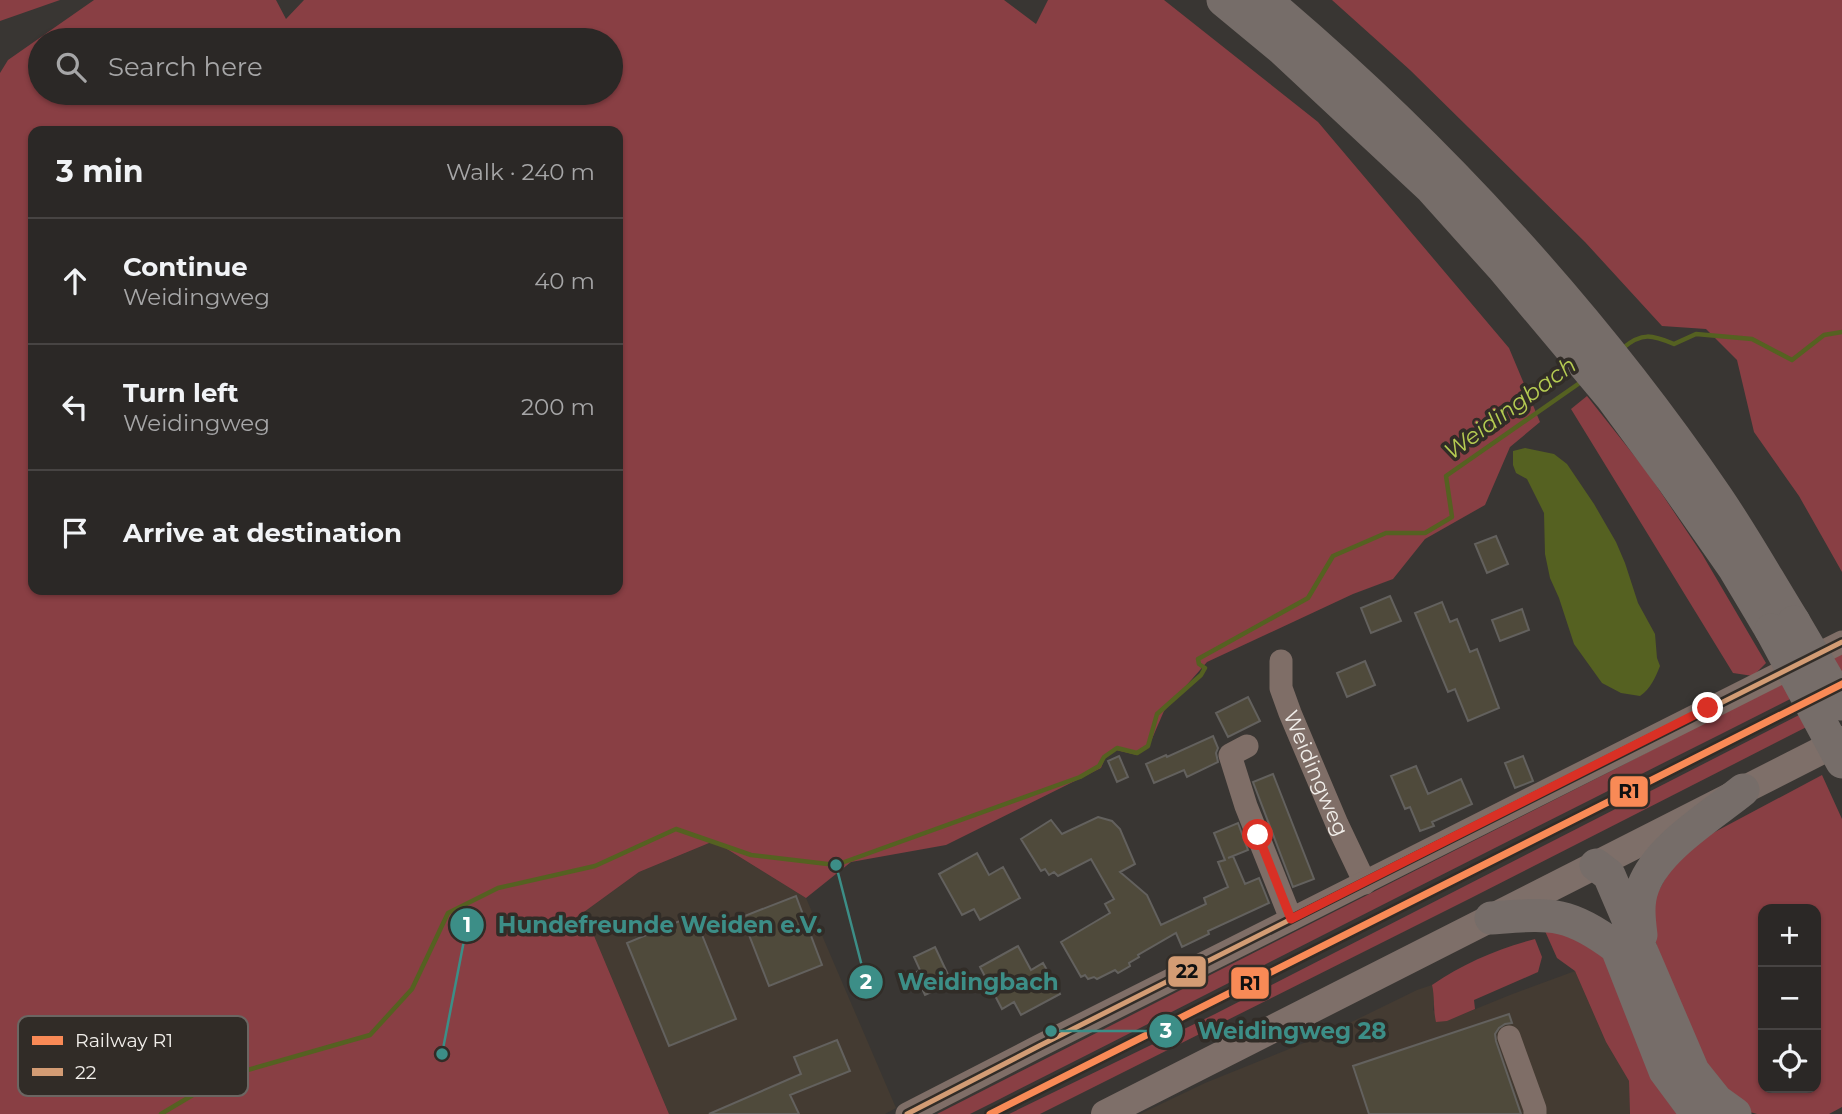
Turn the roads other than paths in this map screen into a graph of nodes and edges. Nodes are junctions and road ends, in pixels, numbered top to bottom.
1 (1223, 0) edge
2 (1265, 0) edge
3 (1568, 325) junction
4 (1783, 626) junction
5 (1842, 642) edge
6 (1281, 660) dead end
7 (1842, 704) edge
8 (1842, 740) edge
9 (1247, 746) dead end
10 (1842, 762) edge
11 (1743, 790) junction
12 (1596, 865) junction
13 (1365, 883) junction
14 (1491, 918) junction
15 (1291, 919) junction
16 (1629, 949) junction
17 (1508, 1037) dead end
18 (907, 1114) edge
19 (1105, 1114) edge
20 (1535, 1114) edge
21 (1697, 1114) edge
22 (1735, 1114) edge

1 - 3 highway
2 - 3 highway
3 - 4 highway
4 - 7 highway, bridge
4 - 10 highway, bridge
5 - 13 street
6 - 13 street, Weidingweg
8 - 11 main road
9 - 15 street
11 - 12 main road
11 - 16 highway
12 - 14 main road
12 - 16 highway
13 - 15 street
14 - 16 highway
14 - 19 main road
15 - 18 street
16 - 21 highway
16 - 22 highway
17 - 20 street

